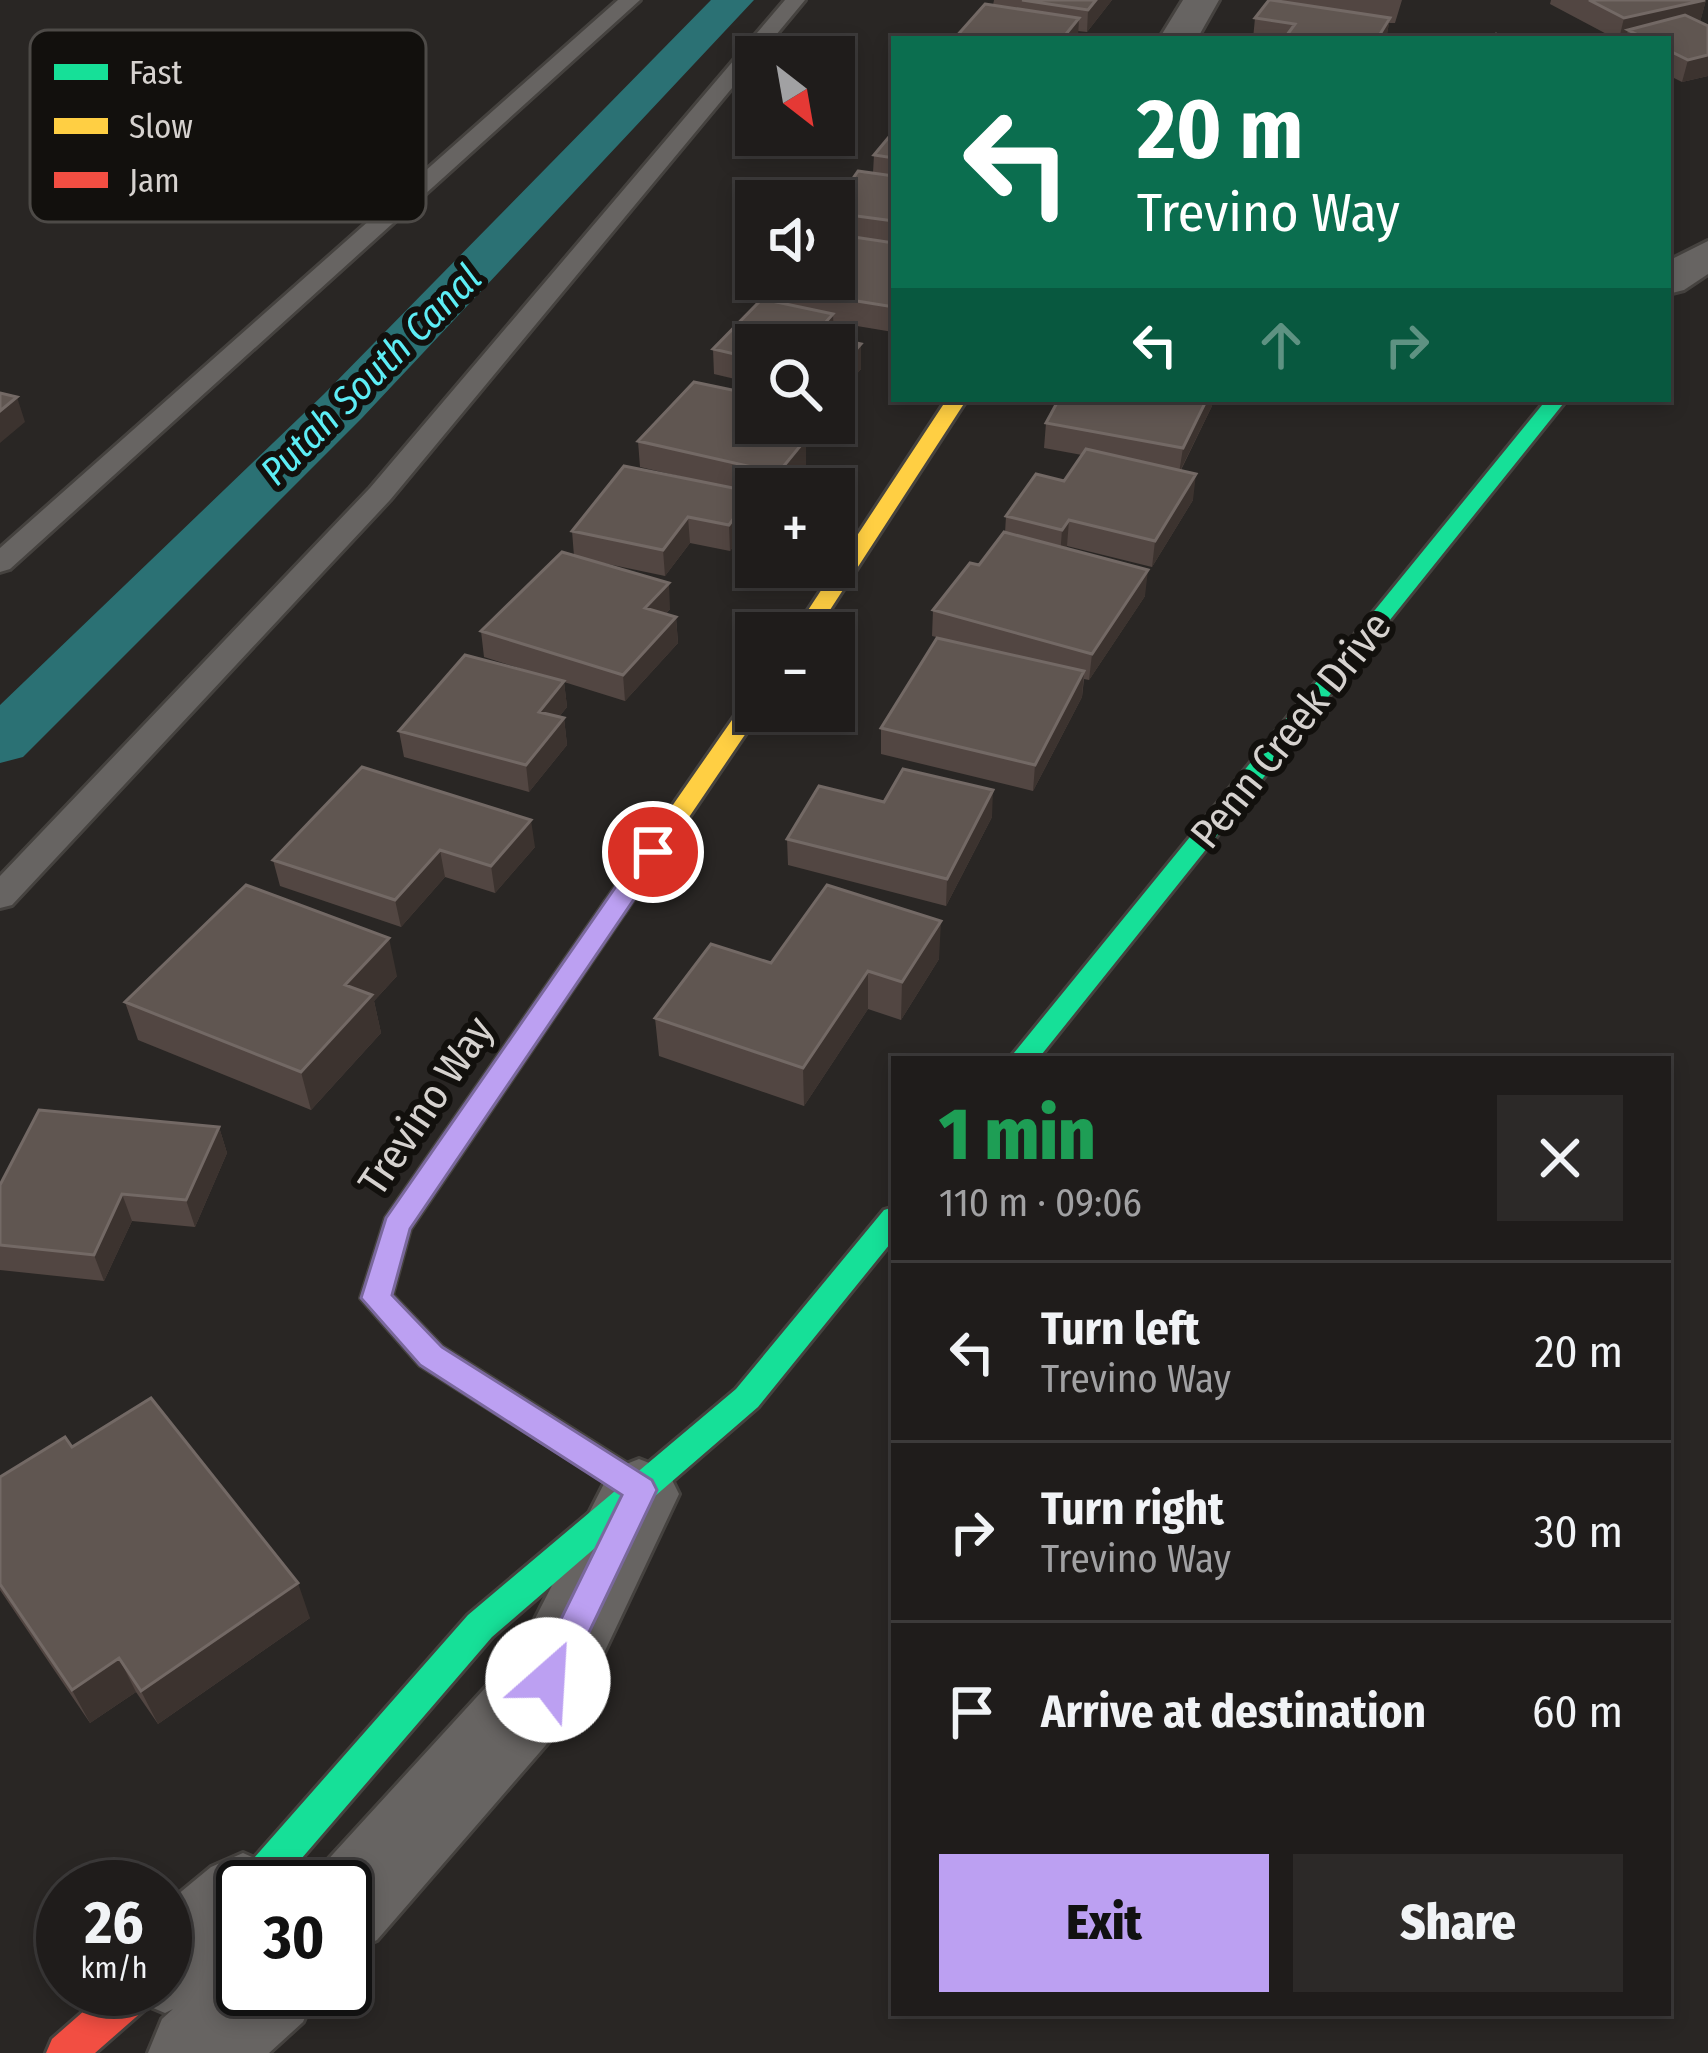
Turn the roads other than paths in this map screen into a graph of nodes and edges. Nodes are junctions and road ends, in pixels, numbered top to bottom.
1 (629, 0) edge
2 (795, 0) edge
3 (1201, 0) edge
4 (1180, 36) edge
5 (426, 182) edge
6 (381, 222) edge
7 (1708, 254) edge
8 (1671, 278) edge
9 (955, 402) edge
10 (1555, 402) edge
11 (0, 563) edge
12 (817, 612) edge
13 (735, 732) edge
14 (0, 897) edge
15 (1025, 1056) edge
16 (891, 1222) edge
17 (641, 1490) junction
18 (452, 1789) junction
19 (279, 1860) edge
20 (316, 1860) edge
21 (372, 1878) edge
22 (216, 1923) edge
23 (192, 1943) edge
24 (108, 2016) edge
25 (239, 2016) edge
26 (66, 2053) edge
27 (196, 2053) edge

1 - 5 lane
2 - 14 lane
3 - 4 street
6 - 11 lane
7 - 8 street
9 - 12 street
10 - 15 street, Penn Creek Drive
13 - 17 street, Trevino Way
16 - 17 street
17 - 18 street
17 - 19 street
18 - 20 street
18 - 21 street
22 - 23 street
24 - 26 street
25 - 27 street

